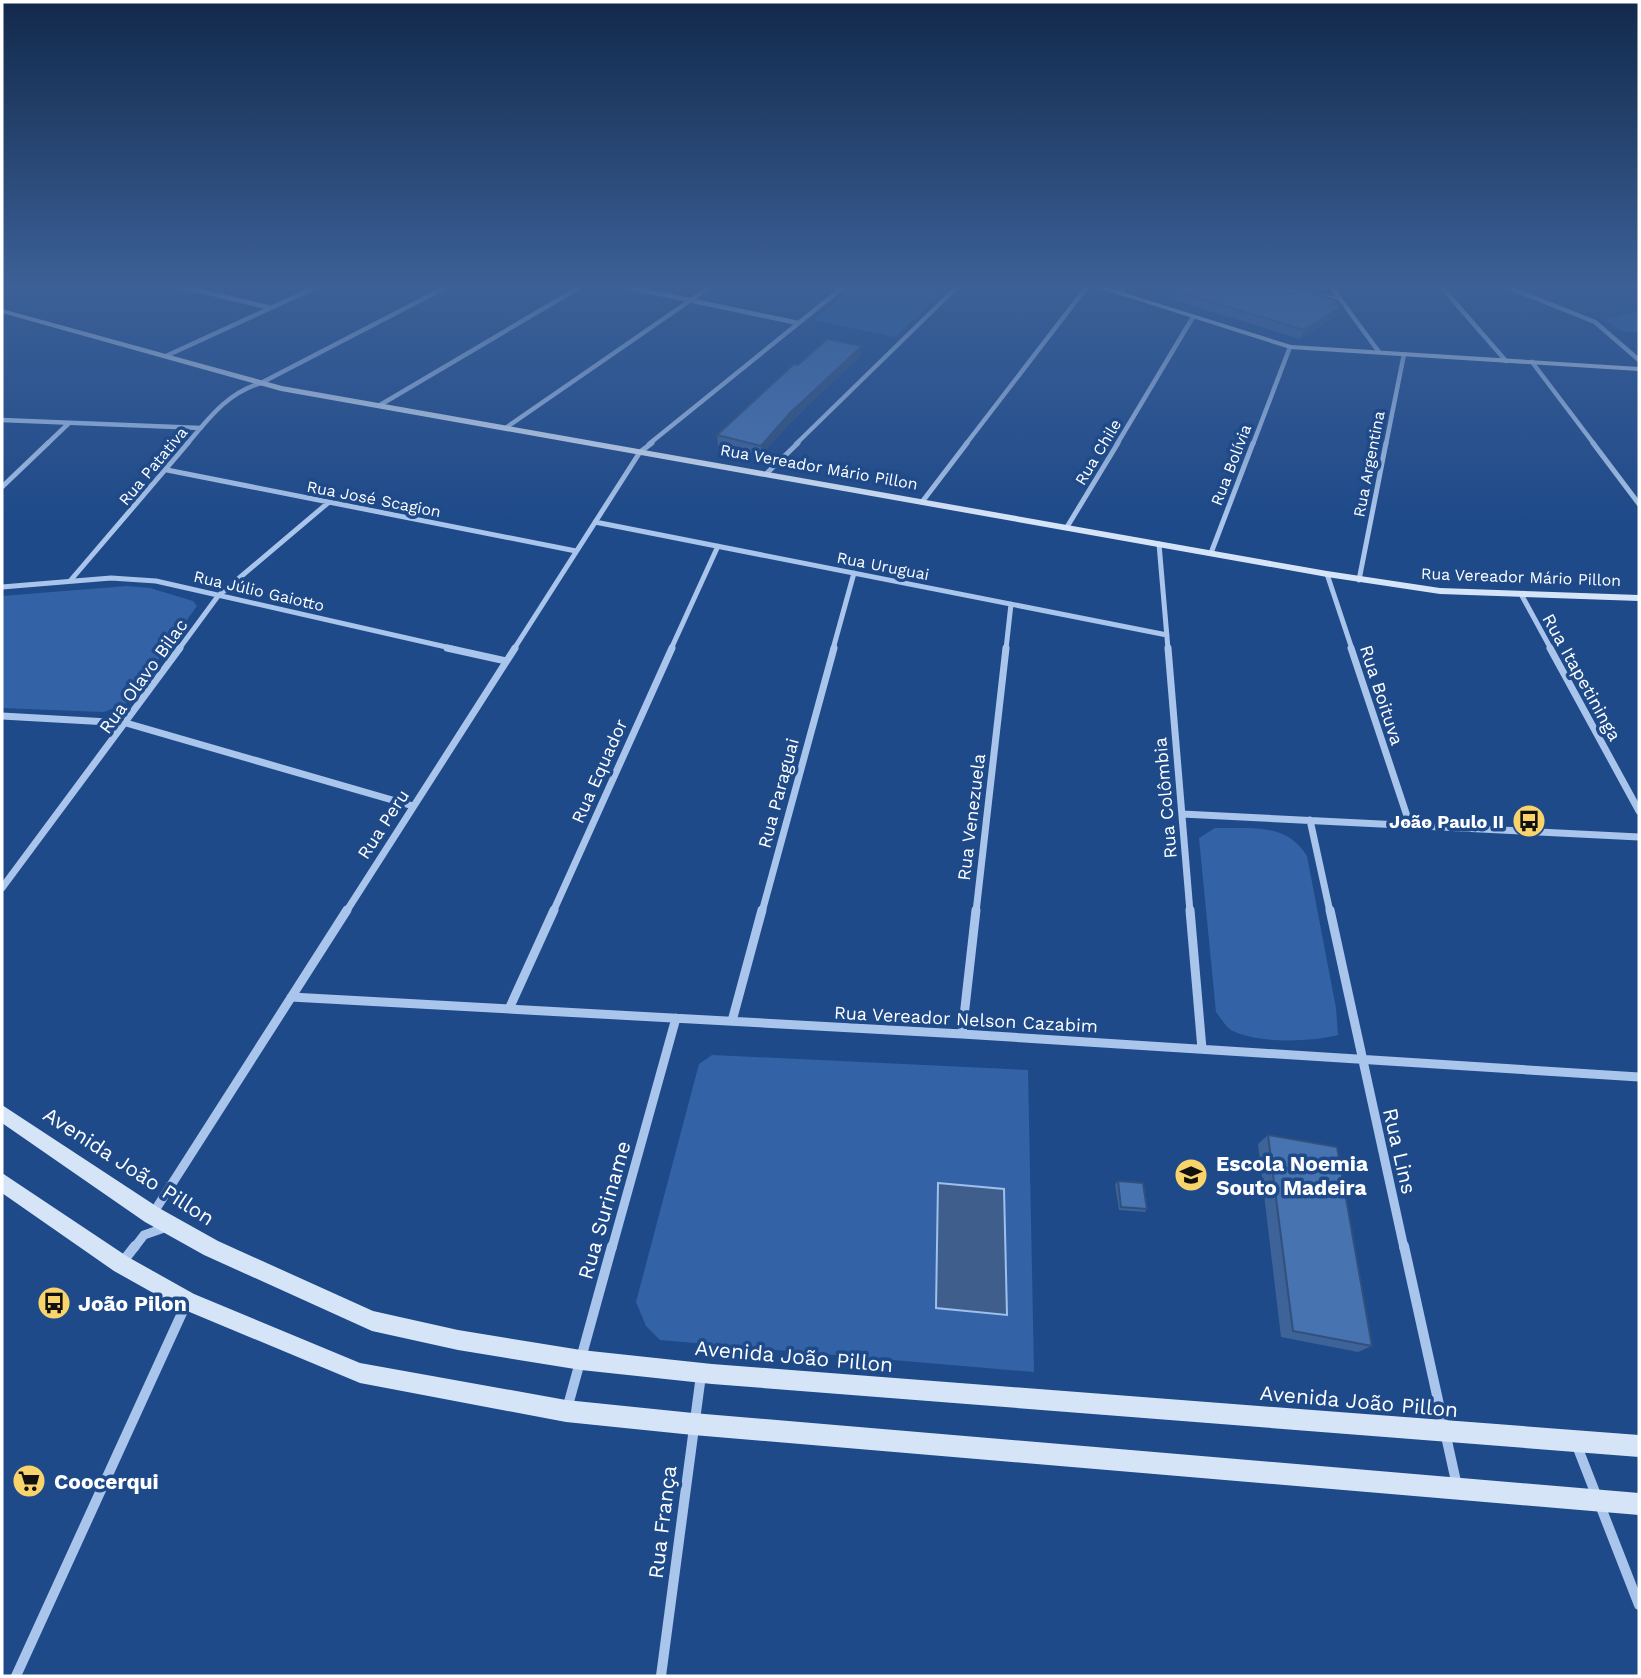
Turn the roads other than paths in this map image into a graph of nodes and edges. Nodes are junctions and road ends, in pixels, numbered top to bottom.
1 (188, 362) edge
2 (301, 362) edge
3 (452, 362) edge
4 (600, 362) edge
5 (750, 362) edge
6 (880, 362) edge
7 (1030, 362) edge
8 (1166, 362) edge
9 (1284, 362) edge
10 (1402, 362) edge
11 (1532, 362) edge
12 (1537, 362) edge
13 (1639, 369) edge
14 (261, 383) junction
15 (380, 405) junction
16 (2, 420) edge
17 (69, 422) junction
18 (201, 428) junction
19 (506, 428) junction
20 (640, 452) junction
21 (167, 470) junction
22 (766, 474) junction
23 (2, 487) edge
24 (329, 502) junction
25 (922, 502) junction
26 (1639, 504) edge
27 (595, 522) junction
28 (1067, 527) junction
29 (1159, 544) junction
30 (718, 547) junction
31 (576, 551) junction
32 (1210, 553) junction
33 (854, 573) junction
34 (1327, 574) junction
35 (1359, 580) junction
36 (70, 581) junction
37 (2, 587) edge
38 (1521, 594) junction
39 (218, 596) junction
40 (1639, 598) edge
41 (1011, 604) junction
42 (1167, 635) junction
43 (506, 661) junction
44 (2, 716) edge
45 (126, 723) junction
46 (413, 807) junction
47 (1639, 811) edge
48 (1182, 814) junction
49 (1310, 820) junction
50 (1410, 825) junction
51 (1639, 836) edge
52 (2, 888) edge
53 (291, 997) junction
54 (509, 1009) junction
55 (676, 1018) junction
56 (732, 1021) junction
57 (962, 1034) junction
58 (1202, 1049) junction
59 (1361, 1059) junction
60 (1639, 1077) edge
61 (2, 1113) edge
62 (2, 1182) edge
63 (152, 1214) junction
64 (171, 1225) junction
65 (121, 1264) junction
66 (187, 1301) junction
67 (581, 1360) junction
68 (702, 1373) junction
69 (566, 1411) junction
70 (694, 1424) junction
71 (1445, 1433) junction
72 (1575, 1441) junction
73 (1639, 1446) edge
74 (1457, 1489) junction
75 (1599, 1500) junction
76 (1639, 1504) edge
77 (1639, 1605) edge
78 (16, 1676) edge
79 (661, 1676) edge

1 - 14 street, Rua Vereador Mário Pillon
2 - 14 street, Rua Patativa
3 - 15 street
4 - 19 street
5 - 20 street, Rua Peru
6 - 22 street
7 - 25 street
8 - 28 street, Rua Chile
9 - 32 street, Rua Bolívia
10 - 35 street, Rua Argentina
11 - 26 street
12 - 13 street
14 - 15 street, Rua Vereador Mário Pillon
14 - 18 street, Rua Patativa
15 - 19 street, Rua Vereador Mário Pillon
16 - 17 street
17 - 18 street
17 - 23 street
18 - 21 street, Rua Patativa
19 - 20 street, Rua Vereador Mário Pillon
20 - 22 street, Rua Vereador Mário Pillon
20 - 27 street, Rua Peru
21 - 24 street, Rua José Scagion
21 - 36 street, Rua Patativa
22 - 25 street, Rua Vereador Mário Pillon
24 - 31 street, Rua José Scagion
24 - 39 street, Rua Olavo Bilac
25 - 28 street, Rua Vereador Mário Pillon
27 - 30 street, Rua Uruguai
27 - 31 street, Rua Peru
28 - 29 street, Rua Vereador Mário Pillon
29 - 32 street, Rua Vereador Mário Pillon
29 - 42 street, Rua Colômbia
30 - 33 street, Rua Uruguai
30 - 54 street, Rua Equador
31 - 43 street, Rua Peru
32 - 34 street, Rua Vereador Mário Pillon
33 - 41 street, Rua Uruguai
33 - 56 street, Rua Paraguai
34 - 35 street, Rua Vereador Mário Pillon
34 - 50 street, Rua Boituva
35 - 38 street, Rua Vereador Mário Pillon
36 - 37 street, Rua Júlio Gaiotto
36 - 39 street, Rua Júlio Gaiotto
38 - 40 street, Rua Vereador Mário Pillon
38 - 47 street, Rua Itapetininga
39 - 43 street, Rua Júlio Gaiotto
39 - 45 street, Rua Olavo Bilac
41 - 42 street, Rua Uruguai
41 - 57 street, Rua Venezuela
42 - 48 street, Rua Colômbia
43 - 46 street, Rua Peru
44 - 45 street
45 - 46 street
45 - 52 street, Rua Olavo Bilac
46 - 53 street, Rua Peru
48 - 49 street
48 - 58 street, Rua Colômbia
49 - 50 street
49 - 59 street, Rua Lins
50 - 51 street
53 - 54 street, Rua Vereador Nelson Cazabim
53 - 63 street, Rua Peru
54 - 55 street, Rua Vereador Nelson Cazabim
55 - 56 street, Rua Vereador Nelson Cazabim
55 - 67 street, Rua Suriname
56 - 57 street, Rua Vereador Nelson Cazabim
57 - 58 street, Rua Vereador Nelson Cazabim
58 - 59 street, Rua Vereador Nelson Cazabim
59 - 60 street, Rua Vereador Nelson Cazabim
59 - 71 street, Rua Lins
61 - 63 street, Avenida João Pillon
62 - 65 street
63 - 64 street, Avenida João Pillon
64 - 65 street
64 - 67 street, Avenida João Pillon
65 - 66 street
66 - 69 street
66 - 78 street
67 - 68 street, Avenida João Pillon
67 - 69 street, Rua Suriname
68 - 70 street, Rua França
68 - 71 street, Avenida João Pillon
69 - 70 street
70 - 74 street
70 - 79 street, Rua França
71 - 72 street, Avenida João Pillon
71 - 74 street, Rua Lins
72 - 73 street, Avenida João Pillon
72 - 75 street
74 - 75 street
75 - 76 street
75 - 77 street

